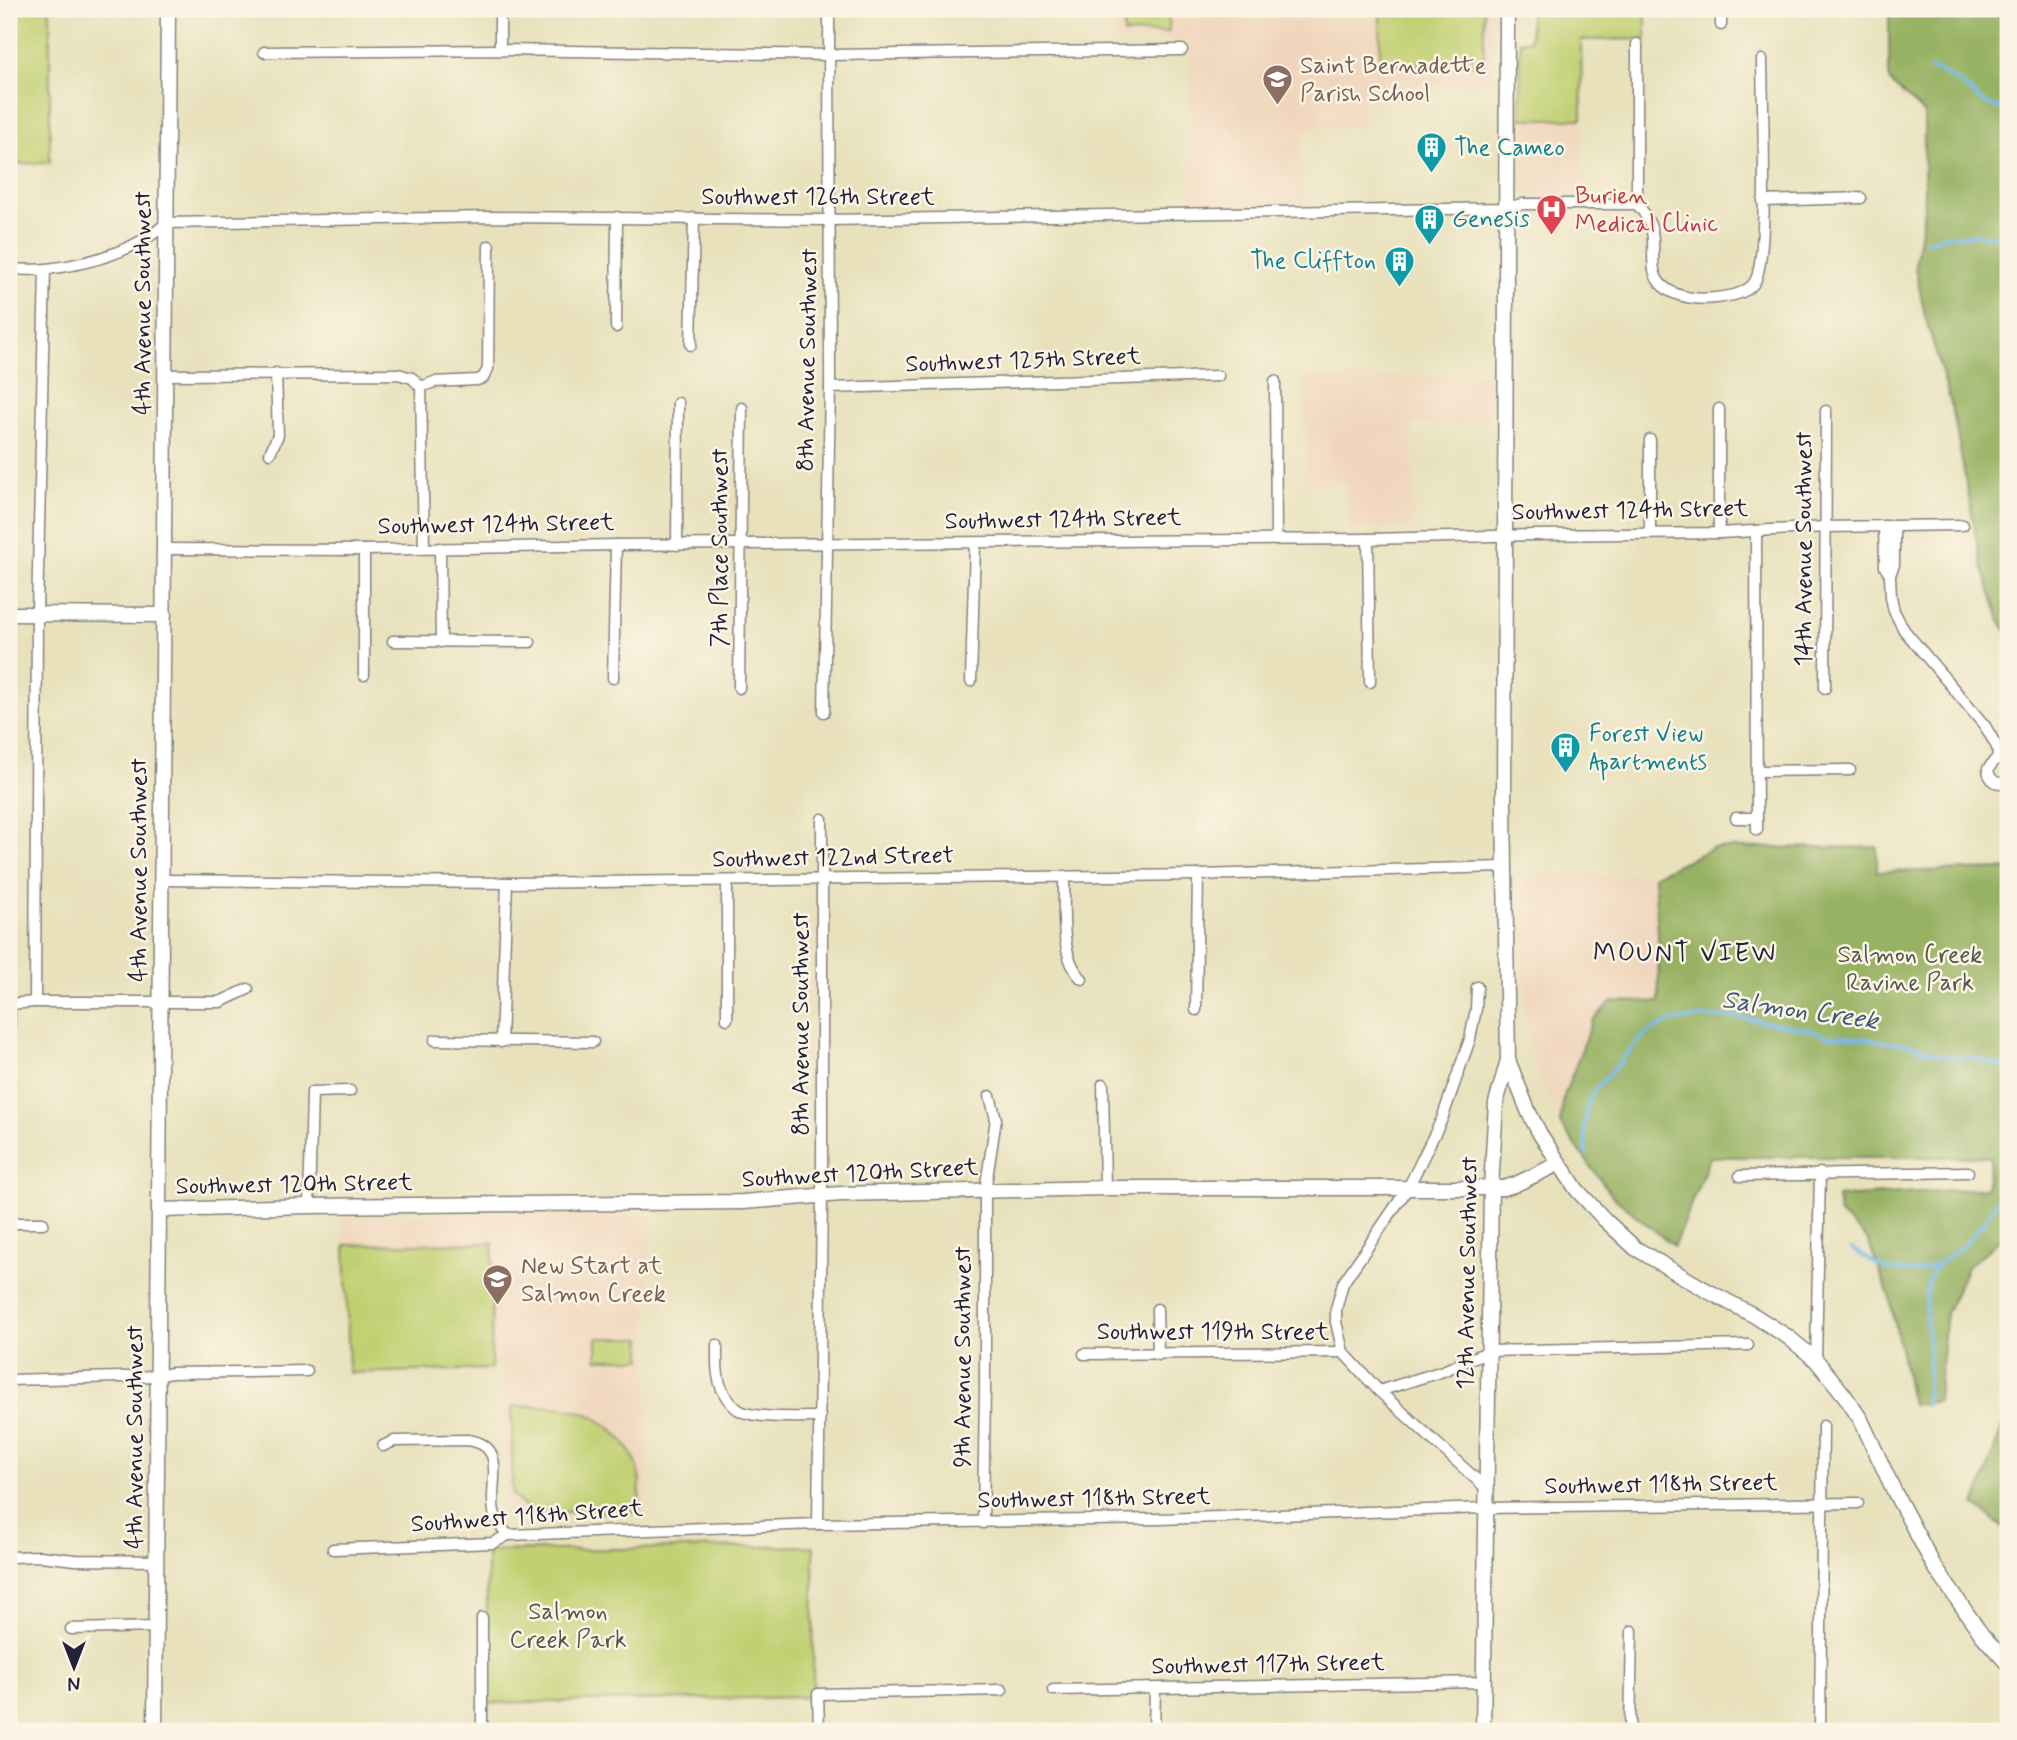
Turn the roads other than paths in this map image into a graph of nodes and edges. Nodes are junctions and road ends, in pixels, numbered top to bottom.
1 (168, 9) edge
2 (500, 9) edge
3 (829, 9) edge
4 (1507, 9) edge
5 (1721, 9) edge
6 (1721, 25) dead end
7 (1637, 44) dead end
8 (500, 50) junction
9 (1182, 50) dead end
10 (264, 52) dead end
11 (830, 55) junction
12 (1762, 60) dead end
13 (1861, 198) dead end
14 (1763, 201) junction
15 (1637, 204) junction
16 (1506, 208) junction
17 (617, 217) junction
18 (694, 218) junction
19 (830, 220) junction
20 (167, 223) junction
21 (489, 246) dead end
22 (9, 269) edge
23 (45, 270) junction
24 (616, 327) dead end
25 (691, 345) dead end
26 (276, 373) junction
27 (166, 375) junction
28 (1218, 376) dead end
29 (1275, 381) dead end
30 (421, 387) junction
31 (830, 388) junction
32 (678, 403) dead end
33 (742, 408) dead end
34 (1719, 408) dead end
35 (1826, 411) dead end
36 (1650, 440) dead end
37 (270, 453) dead end
38 (1963, 525) dead end
39 (1889, 526) junction
40 (1826, 527) junction
41 (1756, 531) junction
42 (1650, 533) junction
43 (1719, 533) junction
44 (1504, 535) junction
45 (1276, 540) junction
46 (1368, 540) junction
47 (742, 544) junction
48 (827, 544) junction
49 (975, 544) junction
50 (616, 545) junction
51 (677, 545) junction
52 (424, 548) junction
53 (440, 548) junction
54 (165, 549) junction
55 (364, 550) junction
56 (9, 614) edge
57 (37, 614) junction
58 (164, 615) junction
59 (393, 641) dead end
60 (440, 642) junction
61 (530, 642) dead end
62 (364, 675) dead end
63 (613, 678) dead end
64 (971, 681) dead end
65 (1370, 682) dead end
66 (739, 688) dead end
67 (1825, 688) dead end
68 (824, 712) dead end
69 (2003, 759) edge
70 (1850, 770) dead end
71 (1757, 771) junction
72 (2008, 781) edge
73 (1736, 818) dead end
74 (1758, 818) junction
75 (822, 819) dead end
76 (1758, 830) dead end
77 (1504, 867) junction
78 (1198, 874) junction
79 (1064, 876) junction
80 (822, 878) junction
81 (162, 880) junction
82 (727, 881) junction
83 (507, 883) junction
84 (1082, 979) dead end
85 (1477, 986) dead end
86 (248, 989) dead end
87 (35, 1002) junction
88 (161, 1002) junction
89 (9, 1004) edge
90 (1196, 1010) dead end
91 (727, 1019) dead end
92 (435, 1040) dead end
93 (502, 1042) junction
94 (593, 1042) dead end
95 (1508, 1060) junction
96 (1103, 1084) dead end
97 (350, 1091) dead end
98 (990, 1096) dead end
99 (9, 1098) edge
100 (1558, 1164) junction
101 (1968, 1172) dead end
102 (1820, 1173) junction
103 (1740, 1176) dead end
104 (1105, 1188) junction
105 (1408, 1188) junction
106 (1491, 1188) junction
107 (985, 1191) junction
108 (822, 1195) junction
109 (309, 1206) junction
110 (159, 1210) junction
111 (9, 1223) edge
112 (43, 1223) dead end
113 (1157, 1309) dead end
114 (717, 1345) dead end
115 (1748, 1345) dead end
116 (1489, 1351) junction
117 (1343, 1352) junction
118 (1084, 1354) dead end
119 (1158, 1354) junction
120 (1816, 1360) junction
121 (307, 1371) dead end
122 (158, 1376) junction
123 (9, 1380) edge
124 (1380, 1391) junction
125 (820, 1417) junction
126 (1823, 1426) dead end
127 (383, 1447) dead end
128 (1486, 1489) junction
129 (1858, 1503) dead end
130 (1823, 1505) junction
131 (1487, 1508) junction
132 (983, 1523) junction
133 (818, 1524) junction
134 (508, 1535) junction
135 (333, 1549) dead end
136 (9, 1557) edge
137 (157, 1561) junction
138 (482, 1618) dead end
139 (157, 1627) junction
140 (71, 1629) dead end
141 (1632, 1631) dead end
142 (2008, 1664) edge
143 (1484, 1682) junction
144 (1154, 1689) junction
145 (1002, 1690) dead end
146 (1053, 1690) dead end
147 (155, 1731) edge
148 (482, 1731) edge
149 (819, 1731) edge
150 (1154, 1731) edge
151 (1483, 1731) edge
152 (1630, 1731) edge
153 (1820, 1731) edge

1 - 20 street, 4th Avenue Southwest
2 - 8 street
3 - 11 street, 8th Avenue Southwest
4 - 16 street
5 - 6 street
7 - 15 street
8 - 10 street
8 - 11 street
9 - 11 street
11 - 19 street, 8th Avenue Southwest
12 - 14 street
13 - 14 street
14 - 15 street
15 - 16 street, Southwest 126th Street
16 - 19 street, Southwest 126th Street
16 - 44 street
17 - 18 street, Southwest 126th Street
17 - 20 street, Southwest 126th Street
17 - 24 street
18 - 19 street, Southwest 126th Street
18 - 25 street
19 - 31 street, 8th Avenue Southwest
20 - 23 street
20 - 27 street, 4th Avenue Southwest
21 - 30 street
22 - 23 street
23 - 57 street
26 - 27 street
26 - 30 street
26 - 37 street
27 - 54 street, 4th Avenue Southwest
28 - 31 street, Southwest 125th Street
29 - 45 street
30 - 52 street
31 - 48 street, 8th Avenue Southwest
32 - 51 street
33 - 47 street, 7th Place Southwest
34 - 43 street
35 - 40 street, 14th Avenue Southwest
36 - 42 street
38 - 39 street, Southwest 124th Street
39 - 40 street, Southwest 124th Street
39 - 69 street
40 - 41 street, Southwest 124th Street
40 - 67 street, 14th Avenue Southwest
41 - 43 street, Southwest 124th Street
41 - 71 street
42 - 43 street, Southwest 124th Street
42 - 44 street, Southwest 124th Street
44 - 46 street, Southwest 124th Street
44 - 77 street
45 - 46 street, Southwest 124th Street
45 - 49 street, Southwest 124th Street
46 - 65 street
47 - 48 street, Southwest 124th Street
47 - 51 street, Southwest 124th Street
47 - 66 street, 7th Place Southwest
48 - 49 street, Southwest 124th Street
48 - 68 street, 8th Avenue Southwest
49 - 64 street
50 - 51 street, Southwest 124th Street
50 - 53 street, Southwest 124th Street
50 - 63 street
52 - 53 street, Southwest 124th Street
52 - 55 street, Southwest 124th Street
53 - 60 street
54 - 55 street, Southwest 124th Street
54 - 58 street, 4th Avenue Southwest
55 - 62 street
56 - 57 street
57 - 58 street
57 - 87 street
58 - 81 street, 4th Avenue Southwest
59 - 60 street
60 - 61 street
69 - 72 street
70 - 71 street
71 - 74 street
73 - 74 street
74 - 76 street
75 - 80 street, 8th Avenue Southwest
77 - 78 street, Southwest 122nd Street
77 - 95 street
78 - 79 street, Southwest 122nd Street
78 - 90 street
79 - 80 street, Southwest 122nd Street
79 - 84 street
80 - 82 street, Southwest 122nd Street
80 - 108 street, 8th Avenue Southwest
81 - 83 street, Southwest 122nd Street
81 - 88 street, 4th Avenue Southwest
82 - 83 street, Southwest 122nd Street
82 - 91 street
83 - 93 street
85 - 105 street
86 - 88 street
87 - 88 street
87 - 89 street
88 - 110 street, 4th Avenue Southwest
89 - 99 street
92 - 93 street
93 - 94 street
95 - 100 street
95 - 106 street, 12th Avenue Southwest
96 - 104 street
97 - 109 street
98 - 107 street, 9th Avenue Southwest
100 - 106 street, Southwest 120th Street
100 - 120 street
101 - 102 street
102 - 103 street
102 - 120 street
104 - 105 street, Southwest 120th Street
104 - 107 street, Southwest 120th Street
105 - 106 street, Southwest 120th Street
105 - 117 street
106 - 116 street, 12th Avenue Southwest
107 - 108 street, Southwest 120th Street
107 - 132 street, 9th Avenue Southwest
108 - 109 street, Southwest 120th Street
108 - 125 street, 8th Avenue Southwest
109 - 110 street, Southwest 120th Street
110 - 122 street, 4th Avenue Southwest
111 - 112 street
113 - 119 street
114 - 125 street
115 - 116 street
116 - 124 street
116 - 128 street, 12th Avenue Southwest
117 - 119 street, Southwest 119th Street
117 - 124 street
118 - 119 street, Southwest 119th Street
120 - 142 street
121 - 122 street
122 - 123 street
122 - 137 street, 4th Avenue Southwest
124 - 128 street
125 - 133 street, 8th Avenue Southwest
126 - 130 street
127 - 134 street
128 - 131 street, 12th Avenue Southwest
129 - 130 street, Southwest 118th Street
130 - 131 street, Southwest 118th Street
130 - 153 street
131 - 132 street, Southwest 118th Street
131 - 143 street, 12th Avenue Southwest
132 - 133 street, Southwest 118th Street
133 - 134 street, Southwest 118th Street
134 - 135 street, Southwest 118th Street
136 - 137 street
137 - 139 street, 4th Avenue Southwest
138 - 148 street
139 - 140 street
139 - 147 street, 4th Avenue Southwest
141 - 152 street
143 - 144 street, Southwest 117th Street
143 - 151 street, 12th Avenue Southwest
144 - 146 street, Southwest 117th Street
144 - 150 street
145 - 149 street

